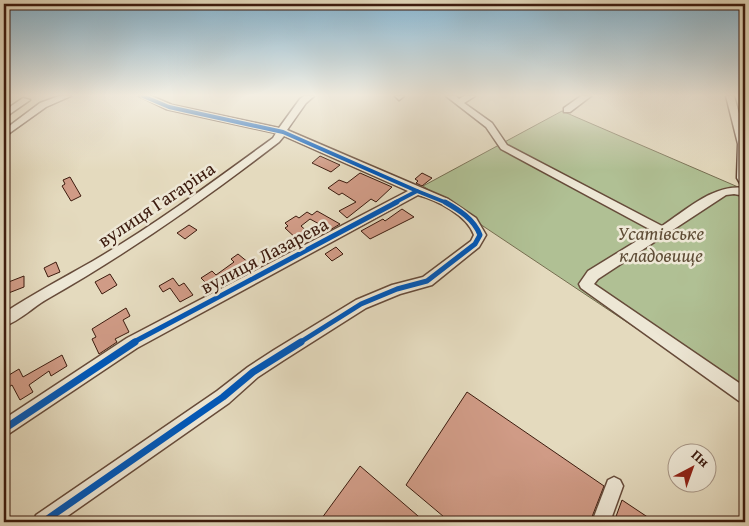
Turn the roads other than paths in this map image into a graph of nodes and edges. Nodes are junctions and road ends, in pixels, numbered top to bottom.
1 (22, 121) edge
2 (230, 121) edge
3 (290, 121) edge
4 (483, 121) edge
5 (741, 121) edge
6 (283, 132) junction
7 (4, 134) edge
8 (745, 152) edge
9 (745, 183) edge
10 (417, 191) junction
11 (745, 192) edge
12 (660, 230) junction
13 (4, 320) edge
14 (745, 396) edge
15 (4, 428) edge
16 (614, 486) dead end
17 (43, 522) edge
18 (600, 522) edge

1 - 7 street
2 - 6 street
3 - 6 street, вулиця Гагаріна
4 - 12 street
5 - 8 street
6 - 10 street
6 - 13 street, вулиця Гагаріна
8 - 9 street
10 - 15 street, вулиця Лазарева
10 - 17 street
11 - 12 street
12 - 14 street
16 - 18 street

